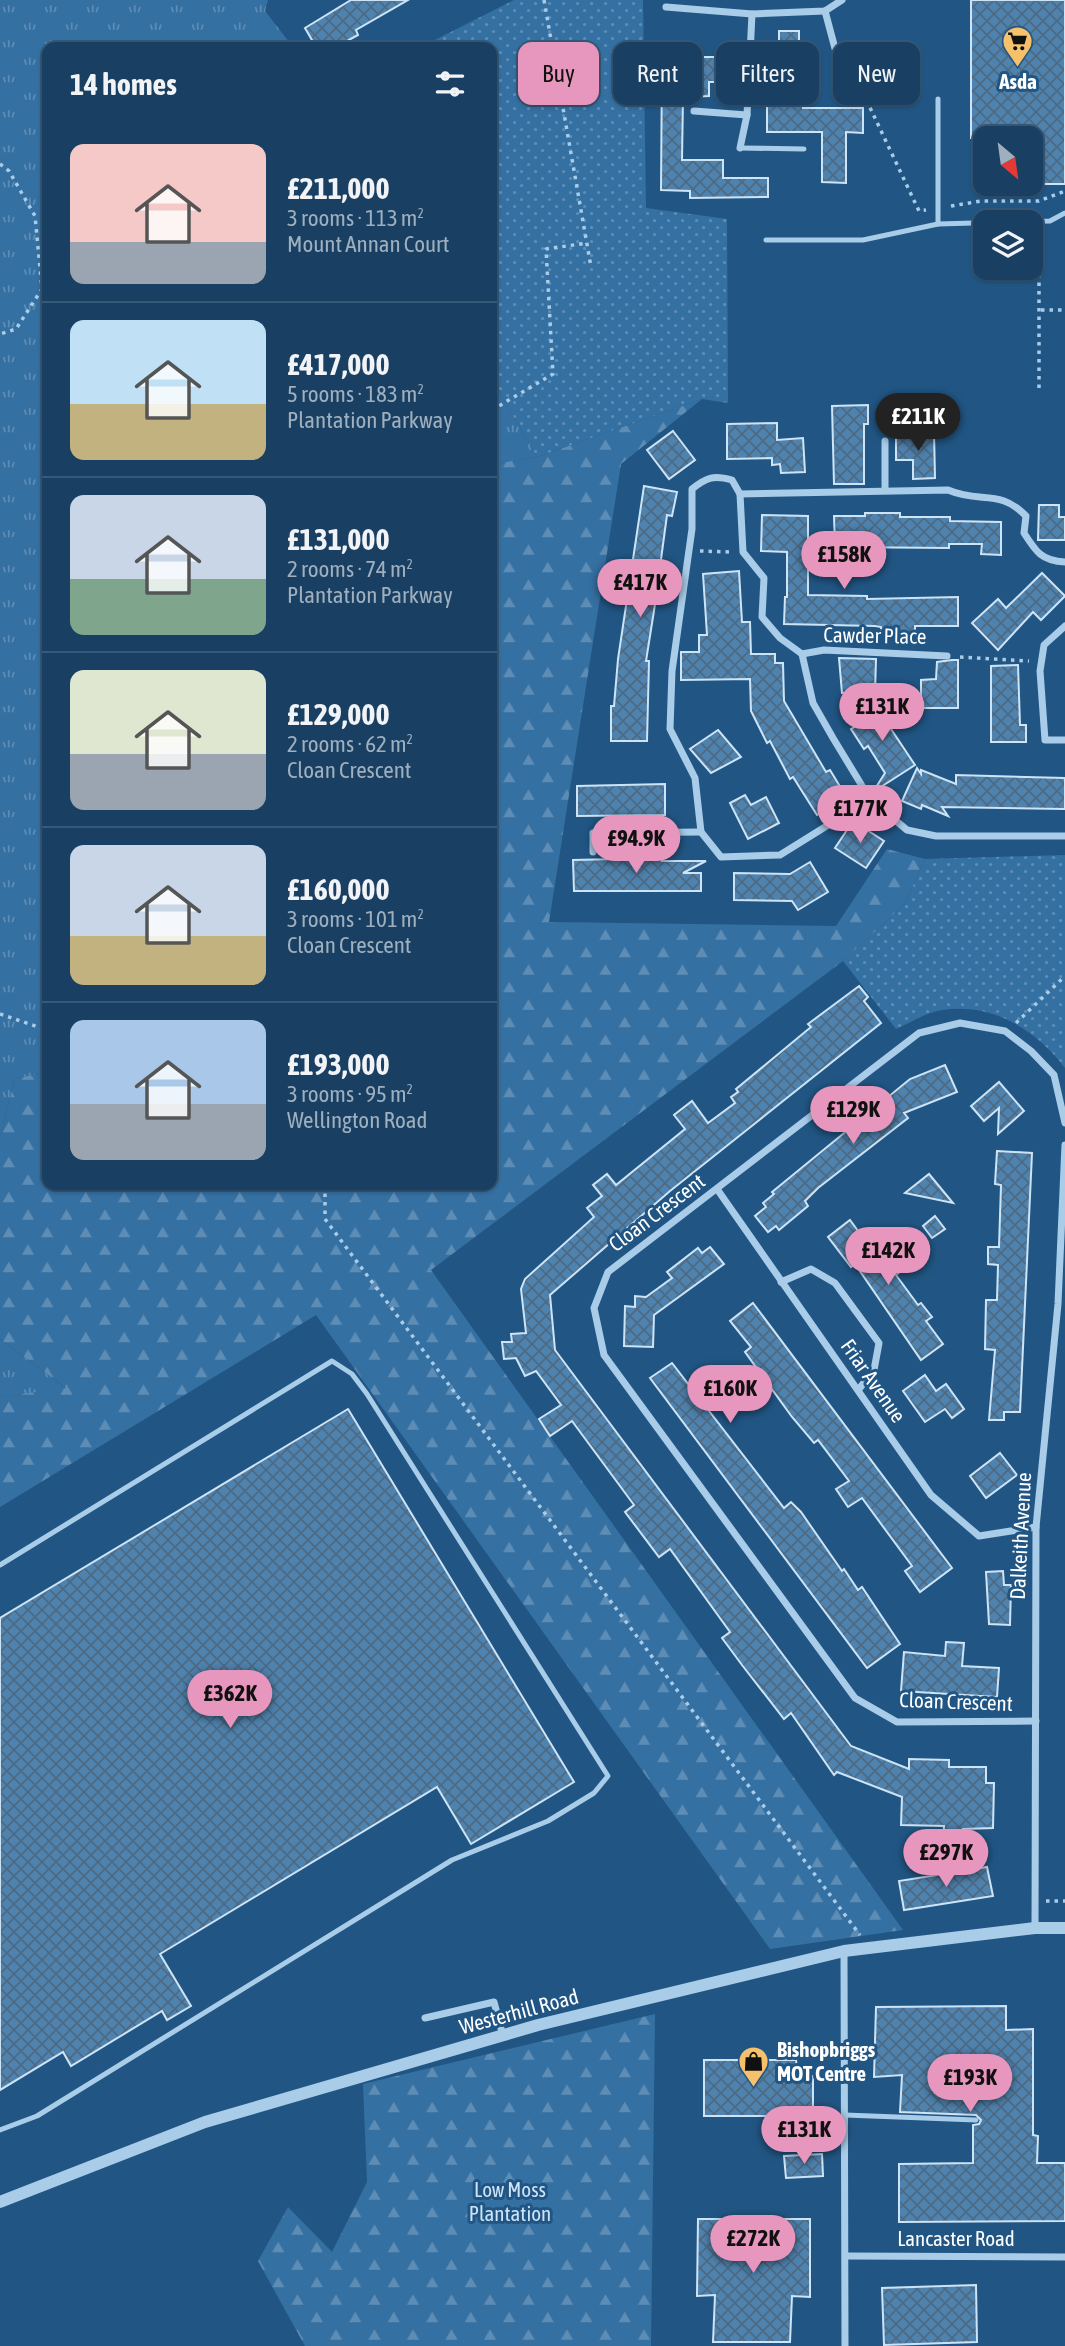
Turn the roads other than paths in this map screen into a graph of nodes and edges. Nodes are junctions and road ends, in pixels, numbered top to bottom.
1 (842, 0) edge
2 (666, 4) edge
3 (825, 11) junction
4 (752, 14) junction
5 (833, 42) edge
6 (938, 99) dead end
7 (694, 111) dead end
8 (747, 115) junction
9 (740, 148) joint
10 (804, 149) dead end
11 (1065, 213) edge
12 (938, 224) junction
13 (766, 240) dead end
14 (885, 441) dead end
15 (885, 489) junction
16 (740, 494) junction
17 (1065, 562) edge
18 (1065, 626) edge
19 (802, 654) junction
20 (947, 656) road end
21 (1065, 740) edge
22 (870, 799) junction
23 (701, 832) junction
24 (1065, 836) edge
25 (593, 852) dead end
26 (1065, 1123) edge
27 (1065, 1145) edge
28 (716, 1189) junction
29 (781, 1282) junction
30 (1061, 1304) edge
31 (859, 1389) junction
32 (1036, 1527) junction
33 (0, 1565) edge
34 (1035, 1721) junction
35 (1035, 1928) junction
36 (1065, 1928) edge
37 (844, 1951) junction
38 (425, 2018) dead end
39 (503, 2036) junction
40 (845, 2115) junction
41 (976, 2120) dead end
42 (0, 2130) edge
43 (0, 2202) edge
44 (846, 2256) junction
45 (1065, 2257) edge
46 (845, 2346) edge

1 - 3 street
2 - 4 street
3 - 4 street
3 - 5 street
4 - 8 street
6 - 12 lane
7 - 8 street
8 - 9 street
9 - 10 lane
11 - 12 lane
12 - 13 lane
14 - 15 street
15 - 16 street
15 - 17 street
16 - 19 street
16 - 23 street
18 - 21 street
19 - 20 street, Cawder Place
19 - 22 street
22 - 23 street
22 - 24 street
23 - 25 street
26 - 28 street, Cloan Crescent
27 - 30 street, Dalkeith Avenue
28 - 29 street, Friar Avenue
28 - 34 street, Cloan Crescent
29 - 31 street, Friar Avenue
29 - 31 street
30 - 32 street, Dalkeith Avenue
31 - 32 street, Friar Avenue
32 - 34 street, Dalkeith Avenue
33 - 42 lane
34 - 35 street, Dalkeith Avenue
35 - 36 street, Westerhill Road
35 - 37 street, Westerhill Road
37 - 39 street, Westerhill Road
37 - 40 street
38 - 39 street
39 - 43 street, Westerhill Road
40 - 41 lane
40 - 44 street
44 - 45 street, Lancaster Road
44 - 46 street

